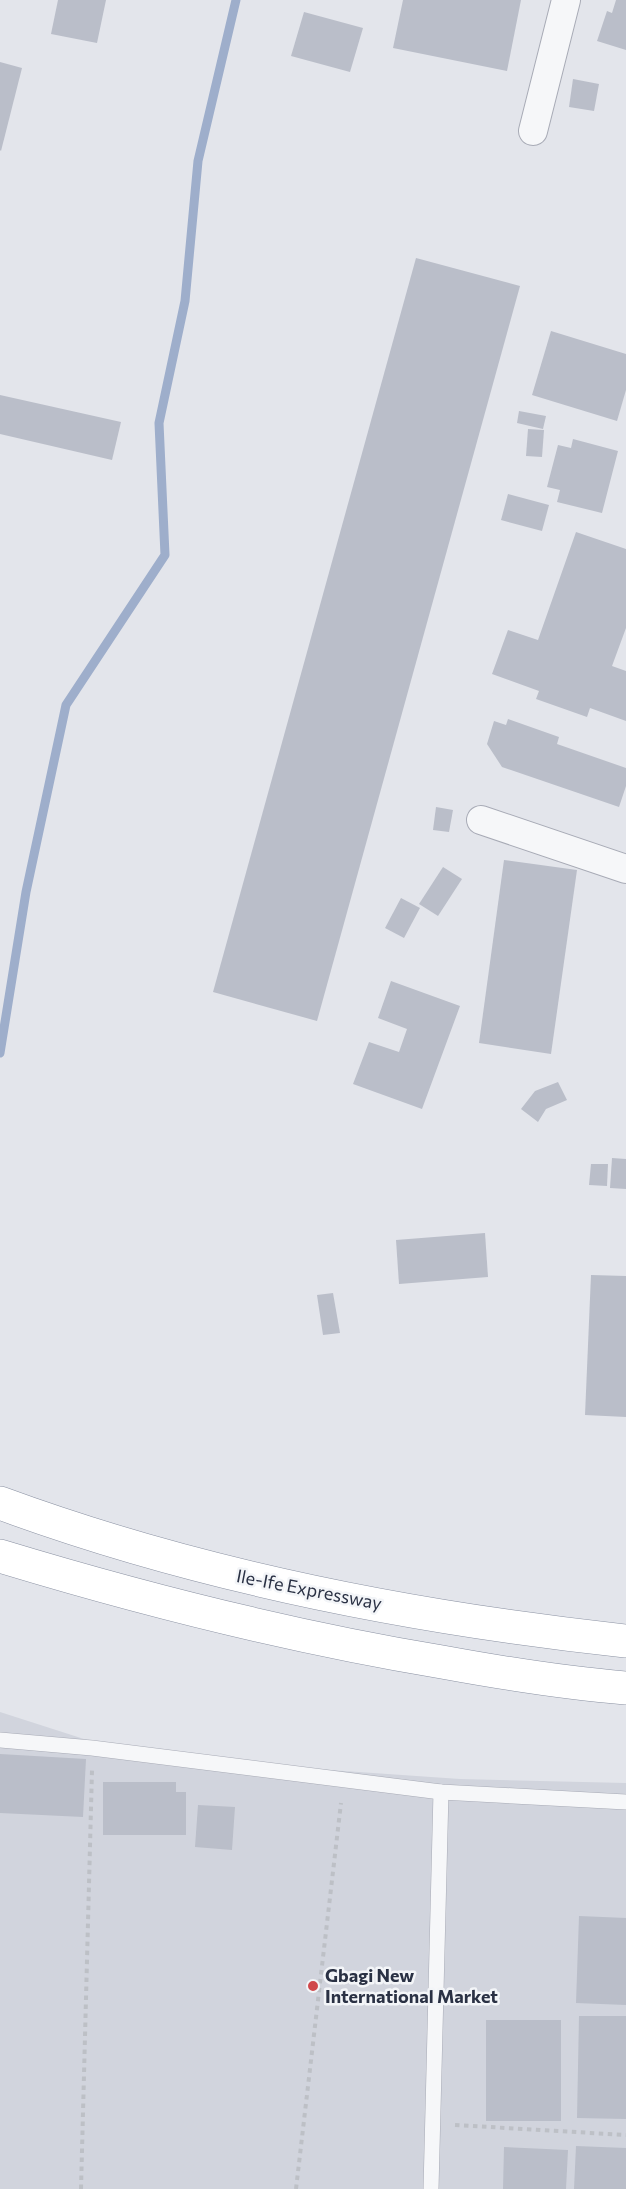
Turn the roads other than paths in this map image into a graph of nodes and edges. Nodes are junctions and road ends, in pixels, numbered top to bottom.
1 (566, 0) edge
2 (533, 131) dead end
3 (481, 820) dead end
4 (626, 869) edge
5 (0, 1503) edge
6 (0, 1556) edge
7 (626, 1641) edge
8 (626, 1688) edge
9 (0, 1740) edge
10 (441, 1792) junction
11 (626, 1803) edge
12 (431, 2189) edge

1 - 2 street
3 - 4 street
5 - 7 highway, Ile-Ife Expressway
6 - 8 highway
9 - 10 lane
10 - 11 lane
10 - 12 lane

